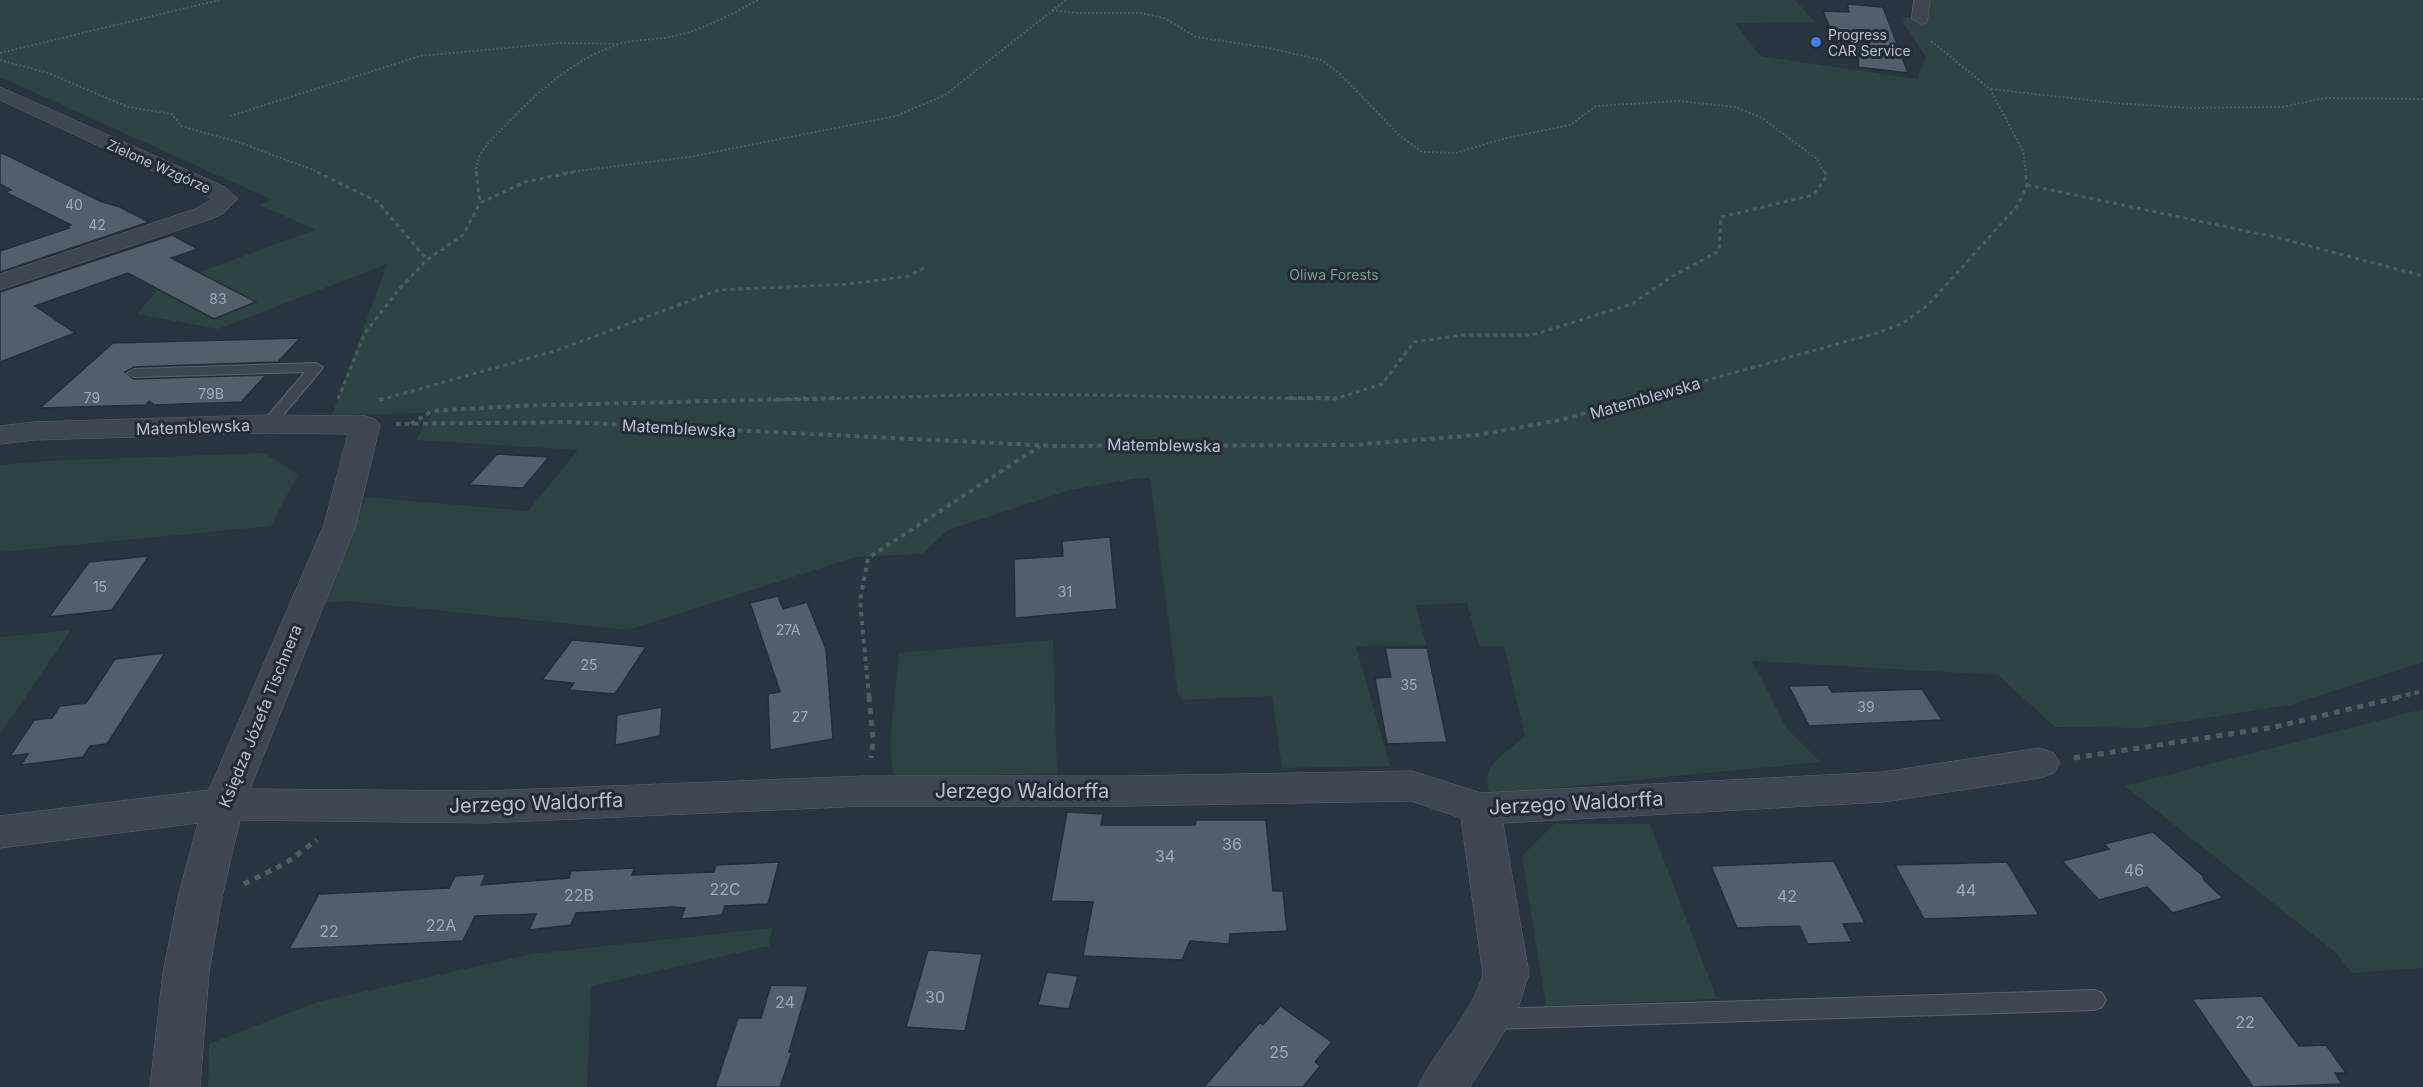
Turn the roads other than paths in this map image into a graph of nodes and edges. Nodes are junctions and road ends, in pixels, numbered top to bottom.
1 (1922, 0) edge
2 (1921, 19) road end
3 (0, 93) edge
4 (0, 282) edge
5 (134, 373) dead end
6 (268, 424) junction
7 (341, 424) joint
8 (0, 435) edge
9 (2040, 763) road end
10 (223, 804) junction
11 (1480, 809) junction
12 (0, 832) edge
13 (2094, 1000) dead end
14 (1488, 1019) junction
15 (175, 1087) edge
16 (1443, 1087) edge

1 - 2 street
3 - 4 street, Zielone Wzgórze
5 - 6 lane
6 - 7 street, Matemblewska
6 - 8 street, Matemblewska
7 - 10 street, Księdza Józefa Tischnera
9 - 11 street, Jerzego Waldorffa
10 - 11 street, Jerzego Waldorffa
10 - 12 street, Jerzego Waldorffa
10 - 15 street, Księdza Józefa Tischnera
11 - 14 street
13 - 14 lane
14 - 16 street

